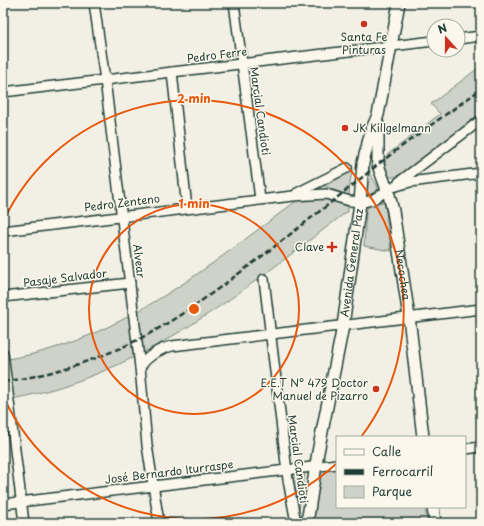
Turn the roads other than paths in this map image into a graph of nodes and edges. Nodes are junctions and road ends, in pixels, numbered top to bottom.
1 (94, 3) edge
2 (234, 3) edge
3 (399, 3) edge
4 (481, 36) edge
5 (466, 38) edge
6 (426, 42) edge
7 (391, 45) junction
8 (241, 64) junction
9 (172, 72) junction
10 (106, 80) junction
11 (3, 92) edge
12 (378, 115) junction
13 (481, 120) edge
14 (348, 168) dead end
15 (481, 173) edge
16 (390, 188) junction
17 (293, 196) junction
18 (260, 199) junction
19 (360, 203) junction
20 (187, 208) junction
21 (121, 215) junction
22 (3, 231) edge
23 (264, 279) dead end
24 (130, 283) junction
25 (3, 297) edge
26 (481, 309) edge
27 (409, 317) junction
28 (343, 326) junction
29 (270, 334) junction
30 (3, 353) edge
31 (4, 366) edge
32 (140, 367) junction
33 (423, 436) edge
34 (481, 447) edge
35 (466, 449) edge
36 (336, 464) edge
37 (316, 466) junction
38 (287, 470) junction
39 (154, 485) junction
40 (21, 502) junction
41 (3, 504) edge
42 (433, 508) edge
43 (24, 523) edge
44 (159, 523) edge
45 (296, 523) edge
46 (306, 523) edge
47 (434, 523) edge

1 - 10 street, Alvear
2 - 8 street, Marcial Candioti
3 - 7 main road, Avenida General Paz
4 - 5 street
6 - 7 street, Pedro Ferre
7 - 8 street, Pedro Ferre
7 - 12 main road, Avenida General Paz
8 - 9 street, Pedro Ferre
8 - 18 street, Marcial Candioti
9 - 10 street, Pedro Ferre
9 - 20 street
10 - 11 street, Pedro Ferre
10 - 21 street, Alvear
12 - 16 main road, Necochea
12 - 19 main road, Avenida General Paz
13 - 16 street
14 - 17 street, Pedro Zenteno
15 - 16 street
16 - 19 street
16 - 27 main road, Necochea
17 - 18 street, Pedro Zenteno
17 - 19 street, Pedro Zenteno
18 - 20 street, Pedro Zenteno
19 - 28 main road, Avenida General Paz
20 - 21 street, Pedro Zenteno
21 - 22 street, Pedro Zenteno
21 - 24 street, Alvear
23 - 29 street, Marcial Candioti
24 - 25 street, Pasaje Salvador
24 - 32 street, Alvear
26 - 27 street
27 - 28 street
27 - 33 main road, Necochea
28 - 29 street
28 - 37 main road, Avenida General Paz
29 - 32 street
29 - 38 street, Marcial Candioti
30 - 31 street
31 - 40 street
32 - 39 street, Alvear
34 - 35 street
36 - 37 street, José Bernardo Iturraspe
37 - 38 street, José Bernardo Iturraspe
37 - 46 main road, Avenida General Paz
38 - 39 street, José Bernardo Iturraspe
38 - 45 street, Marcial Candioti
39 - 40 street, José Bernardo Iturraspe
39 - 44 street, Alvear
40 - 41 street, José Bernardo Iturraspe
40 - 43 street
42 - 47 main road

